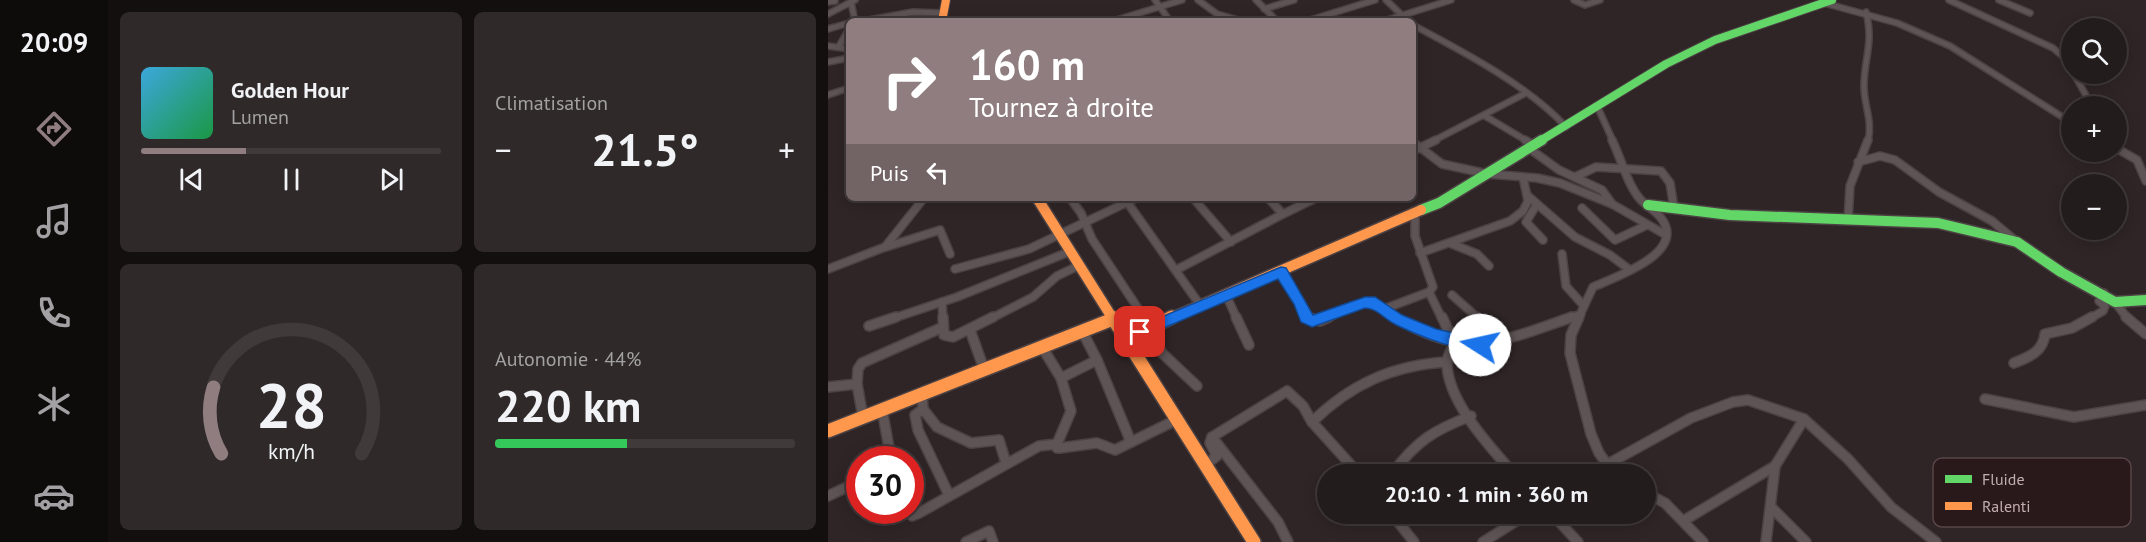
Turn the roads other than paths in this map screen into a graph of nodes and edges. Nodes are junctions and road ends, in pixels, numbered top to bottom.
1 (946, 0) edge
2 (1155, 0) edge
3 (1182, 0) edge
4 (1198, 0) edge
5 (1256, 0) edge
6 (1294, 0) edge
7 (1375, 0) edge
8 (1386, 0) edge
9 (1451, 0) edge
10 (1574, 0) edge
11 (1600, 0) edge
12 (1949, 0) edge
13 (1999, 0) edge
14 (836, 1) edge
15 (853, 1) edge
16 (1828, 1) edge
17 (828, 2) edge
18 (1159, 6) junction
19 (1264, 9) junction
20 (834, 11) junction
21 (1866, 12) junction
22 (2030, 13) dead end
23 (828, 14) edge
24 (1401, 16) junction
25 (943, 17) edge
26 (855, 18) edge
27 (884, 18) edge
28 (1122, 18) edge
29 (1167, 18) edge
30 (1231, 18) edge
31 (1273, 18) edge
32 (1321, 18) edge
33 (1394, 18) edge
34 (1404, 18) edge
35 (846, 24) edge
36 (1416, 27) edge
37 (828, 29) edge
38 (846, 35) edge
39 (846, 42) edge
40 (841, 44) junction
41 (828, 46) edge
42 (846, 47) edge
43 (2061, 55) edge
44 (846, 59) edge
45 (830, 62) edge
46 (846, 89) edge
47 (1526, 93) junction
48 (828, 95) edge
49 (1598, 108) junction
50 (1485, 116) junction
51 (2061, 116) edge
52 (1566, 127) junction
53 (1532, 148) junction
54 (1416, 149) edge
55 (2127, 154) edge
56 (1858, 162) junction
57 (1627, 171) junction
58 (1488, 174) junction
59 (1523, 177) junction
60 (1575, 177) junction
61 (2146, 181) edge
62 (1528, 196) junction
63 (922, 201) edge
64 (1039, 201) edge
65 (1072, 201) edge
66 (1123, 201) edge
67 (1126, 201) edge
68 (1196, 201) edge
69 (1271, 201) edge
70 (1310, 201) edge
71 (1537, 204) junction
72 (1612, 204) junction
73 (1648, 205) junction
74 (1582, 208) dead end
75 (1674, 208) junction
76 (1415, 213) junction
77 (1283, 214) junction
78 (1084, 221) junction
79 (1848, 221) junction
80 (1647, 225) junction
81 (1059, 234) junction
82 (1666, 235) junction
83 (1542, 240) dead end
84 (1231, 242) junction
85 (2018, 242) junction
86 (1452, 244) junction
87 (885, 248) junction
88 (1071, 252) junction
89 (1420, 253) junction
90 (950, 254) dead end
91 (1562, 254) dead end
92 (1080, 265) junction
93 (1489, 266) dead end
94 (828, 269) edge
95 (955, 269) dead end
96 (1176, 270) junction
97 (1630, 270) junction
98 (1281, 272) junction
99 (1429, 292) junction
100 (2104, 293) junction
101 (1226, 295) junction
102 (1452, 295) dead end
103 (2146, 300) edge
104 (942, 302) junction
105 (2115, 302) junction
106 (1200, 305) junction
107 (1384, 309) junction
108 (1582, 310) junction
109 (1113, 319) junction
110 (869, 326) dead end
111 (943, 327) junction
112 (1147, 329) junction
113 (970, 330) junction
114 (1082, 331) junction
115 (2146, 334) edge
116 (1126, 340) junction
117 (1454, 341) junction
118 (1498, 342) junction
119 (1249, 345) dead end
120 (1042, 347) junction
121 (1097, 360) junction
122 (1447, 362) junction
123 (2014, 363) dead end
124 (984, 369) junction
125 (1061, 378) junction
126 (857, 384) junction
127 (1197, 386) dead end
128 (828, 387) edge
129 (922, 393) junction
130 (1985, 399) dead end
131 (2146, 405) edge
132 (923, 408) junction
133 (882, 410) junction
134 (1471, 416) junction
135 (863, 417) junction
136 (1176, 420) junction
137 (1804, 420) junction
138 (1312, 422) junction
139 (828, 431) edge
140 (1212, 437) junction
141 (1131, 442) junction
142 (1057, 444) junction
143 (889, 446) edge
144 (1006, 463) junction
145 (1350, 464) edge
146 (1399, 464) edge
147 (1505, 464) edge
148 (1606, 464) joint
149 (1205, 465) junction
150 (1775, 466) junction
151 (846, 488) edge
152 (950, 495) junction
153 (828, 496) edge
154 (1656, 498) edge
155 (1772, 508) junction
156 (924, 510) edge
157 (1683, 521) junction
158 (1400, 524) edge
159 (1512, 524) edge
160 (1561, 524) edge
161 (1251, 538) edge
162 (966, 542) edge
163 (993, 542) edge
164 (1239, 542) edge
165 (1288, 542) edge
166 (1414, 542) edge
167 (1483, 542) edge
168 (1578, 542) edge
169 (1703, 542) edge
170 (1766, 542) edge
171 (1806, 542) edge
172 (1936, 542) edge

1 - 25 street
2 - 18 street
3 - 18 street
4 - 30 street
5 - 19 street
6 - 19 street
7 - 32 street
8 - 24 street
9 - 24 street
10 - 11 street
12 - 43 street
13 - 22 street
14 - 17 street
14 - 20 street
15 - 20 street
15 - 26 street
16 - 21 street
16 - 49 street
18 - 28 street
18 - 29 street
19 - 31 street
20 - 23 street
21 - 51 street
21 - 56 street
24 - 33 street
24 - 34 street
25 - 27 street
35 - 37 street
36 - 47 street
38 - 40 street
39 - 40 street
40 - 41 street
40 - 42 street
44 - 45 street
46 - 48 street
47 - 50 street
47 - 52 street
49 - 52 street
49 - 57 street
50 - 53 street
50 - 54 street
52 - 53 street
53 - 58 street
53 - 60 street
54 - 58 street
55 - 61 street
56 - 79 street
56 - 85 street
57 - 60 street
57 - 73 street
57 - 75 street
58 - 59 street
58 - 76 street
59 - 62 street
59 - 72 street
60 - 72 street
62 - 71 street
62 - 86 street
63 - 87 street
64 - 81 street
65 - 78 street
66 - 78 street
67 - 96 street
68 - 84 street
69 - 77 street
70 - 77 street
71 - 83 street
71 - 97 street
72 - 80 street
73 - 75 street
73 - 82 street
74 - 80 street
75 - 79 street
76 - 89 street
76 - 98 street
77 - 84 street
78 - 81 street
78 - 112 street
79 - 85 street
80 - 82 street
81 - 88 street
81 - 95 street
82 - 97 street
84 - 96 street
85 - 100 street
86 - 89 street
86 - 93 street
87 - 90 street
87 - 94 street
88 - 92 street
88 - 104 street
89 - 99 street
91 - 108 street
92 - 109 street
92 - 113 street
96 - 106 street
97 - 108 street
98 - 101 street
98 - 107 street
99 - 107 street
99 - 117 street
100 - 105 street
100 - 123 street
101 - 106 street
101 - 119 street
102 - 118 street
103 - 105 street
104 - 110 street
104 - 111 street
105 - 115 street
106 - 112 street
107 - 117 street
108 - 118 street
108 - 148 street
109 - 114 street
109 - 116 street
111 - 113 street
111 - 126 street
112 - 116 street
112 - 127 street
113 - 124 street
114 - 120 street
114 - 121 street
116 - 136 street
117 - 118 street
117 - 122 street
120 - 124 street
120 - 125 street
121 - 125 street
121 - 141 street
122 - 134 street
122 - 138 street
124 - 129 street
125 - 142 street
126 - 128 street
126 - 135 street
129 - 132 street
129 - 133 street
130 - 131 street
132 - 144 street
132 - 152 street
133 - 135 street
133 - 143 street
134 - 146 street
134 - 147 street
135 - 139 street
136 - 141 street
136 - 149 street
137 - 148 street
137 - 150 street
137 - 172 street
138 - 140 street
138 - 145 street
140 - 149 street
140 - 165 street
141 - 142 street
142 - 144 street
144 - 152 street
149 - 161 street
150 - 155 street
150 - 157 street
151 - 153 street
152 - 156 street
154 - 157 street
155 - 170 street
155 - 171 street
157 - 169 street
158 - 166 street
159 - 167 street
160 - 168 street
161 - 164 street
162 - 163 street

